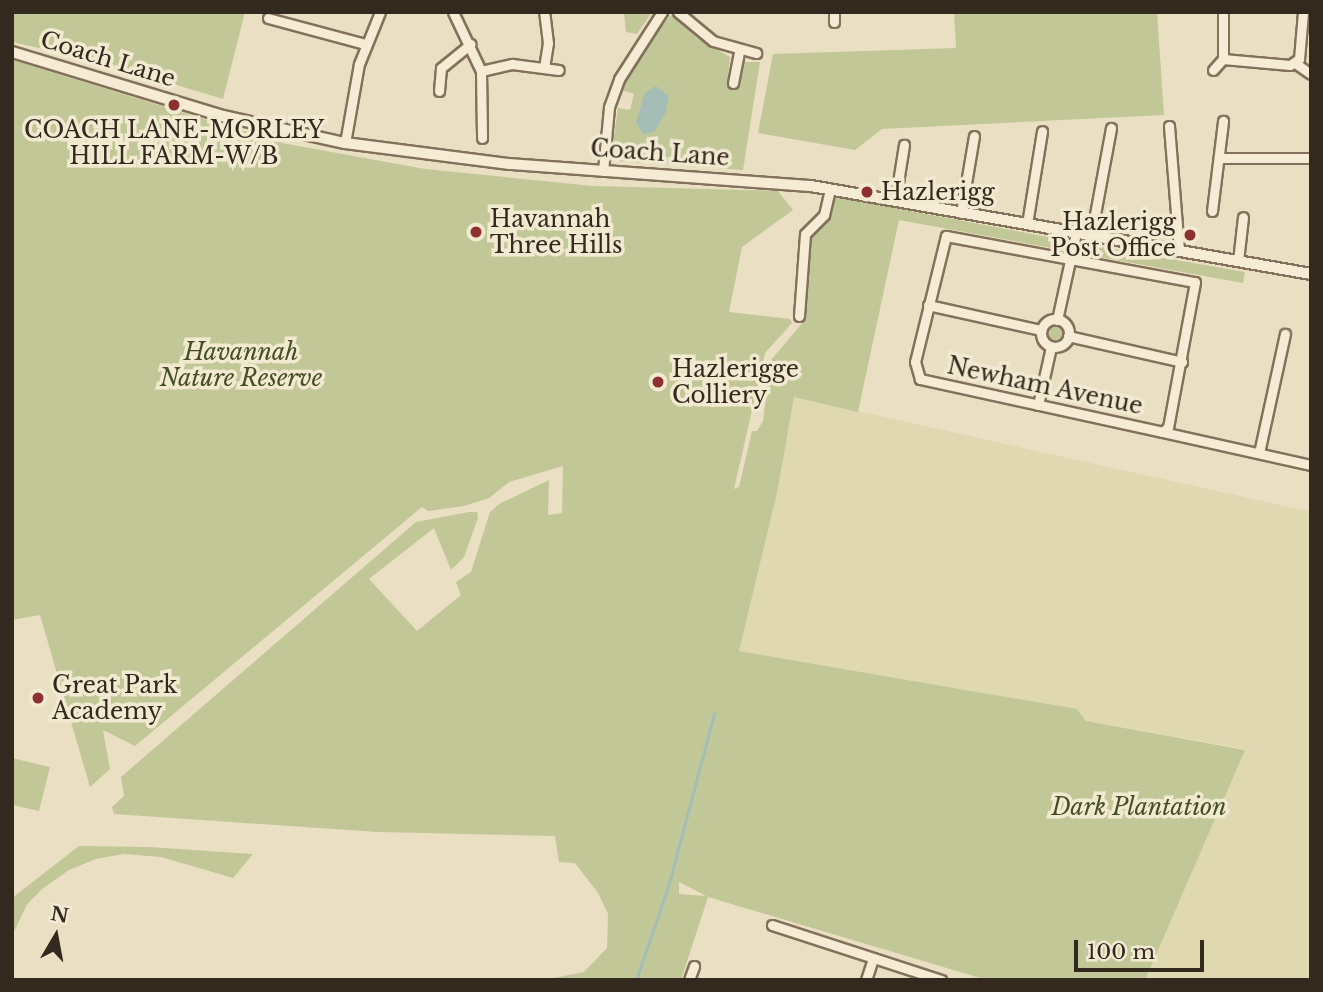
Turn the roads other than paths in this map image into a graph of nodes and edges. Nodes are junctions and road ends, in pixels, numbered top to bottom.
1 (380, 12) edge
2 (453, 12) edge
3 (544, 12) edge
4 (662, 12) edge
5 (678, 12) edge
6 (1223, 12) edge
7 (1303, 12) edge
8 (268, 18) dead end
9 (365, 44) junction
10 (471, 44) junction
11 (12, 52) edge
12 (739, 52) junction
13 (756, 53) dead end
14 (1223, 59) junction
15 (1295, 63) junction
16 (544, 68) junction
17 (559, 70) dead end
18 (1213, 70) dead end
19 (481, 71) junction
20 (1311, 74) edge
21 (733, 83) dead end
22 (439, 91) dead end
23 (1223, 121) dead end
24 (1169, 126) dead end
25 (1111, 128) dead end
26 (1042, 131) dead end
27 (974, 136) dead end
28 (482, 138) dead end
29 (345, 143) junction
30 (904, 145) dead end
31 (1219, 158) junction
32 (1311, 158) edge
33 (603, 171) junction
34 (830, 189) junction
35 (895, 201) junction
36 (1212, 211) dead end
37 (961, 213) junction
38 (1243, 217) dead end
39 (1027, 224) junction
40 (1076, 233) junction
41 (1091, 236) junction
42 (1179, 251) junction
43 (1072, 257) junction
44 (1238, 261) junction
45 (1311, 274) edge
46 (928, 305) junction
47 (799, 316) dead end
48 (1058, 320) junction
49 (1041, 330) junction
50 (1285, 334) dead end
51 (1068, 336) junction
52 (1051, 347) junction
53 (1182, 362) junction
54 (1038, 405) junction
55 (1166, 430) junction
56 (1259, 453) junction
57 (1311, 465) edge
58 (772, 925) dead end
59 (873, 958) junction
60 (694, 966) dead end
61 (689, 980) edge
62 (866, 980) edge
63 (940, 980) edge

1 - 9 street
2 - 10 street
3 - 16 street
4 - 33 street
5 - 12 street
6 - 14 street
7 - 15 street
8 - 9 street
9 - 29 street
10 - 19 street
10 - 22 street
11 - 29 street, Coach Lane
12 - 13 street
12 - 21 street
14 - 15 street
14 - 18 street
15 - 20 street
16 - 17 street
16 - 19 street
19 - 28 street
23 - 31 street
24 - 42 street
25 - 41 street
26 - 39 street
27 - 37 street
29 - 33 street, Coach Lane
30 - 35 street
31 - 32 street
31 - 36 street
33 - 34 street, Coach Lane
34 - 35 street, Coach Lane
34 - 47 street
35 - 37 street, Coach Lane
37 - 39 street, Coach Lane
38 - 44 street
39 - 40 street, Coach Lane
40 - 41 street, Coach Lane
40 - 43 street
41 - 42 street, Coach Lane
42 - 44 street, Coach Lane
43 - 46 street
43 - 48 street
43 - 53 street
44 - 45 street, Coach Lane
46 - 49 street
46 - 54 street, Newham Avenue
48 - 49 street
48 - 51 street
49 - 52 street
50 - 56 street
51 - 52 street
51 - 53 street
52 - 54 street
53 - 55 street
54 - 55 street, Newham Avenue
55 - 56 street, Newham Avenue
56 - 57 street, Newham Avenue
58 - 59 street
59 - 62 street
59 - 63 street
60 - 61 street

